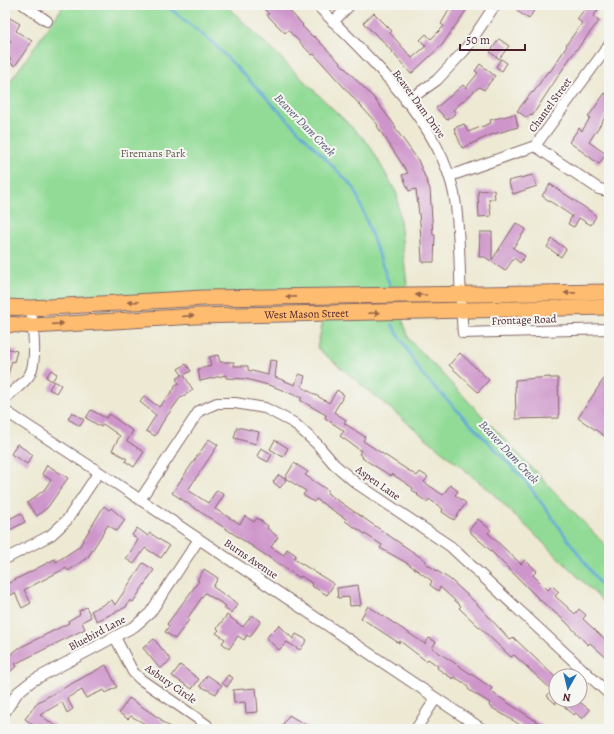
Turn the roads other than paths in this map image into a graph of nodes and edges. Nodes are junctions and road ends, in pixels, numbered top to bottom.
1 (24, 5) edge
2 (317, 5) edge
3 (350, 5) edge
4 (495, 5) edge
5 (48, 21) dead end
6 (333, 22) junction
7 (609, 45) edge
8 (406, 102) junction
9 (535, 146) junction
10 (450, 176) junction
11 (609, 191) edge
12 (609, 292) edge
13 (460, 295) junction
14 (5, 307) edge
15 (609, 307) edge
16 (30, 308) junction
17 (460, 311) junction
18 (5, 324) edge
19 (32, 326) junction
20 (609, 329) edge
21 (5, 398) edge
22 (5, 411) edge
23 (99, 472) junction
24 (140, 500) junction
25 (199, 539) junction
26 (5, 559) edge
27 (115, 637) junction
28 (609, 694) edge
29 (436, 698) junction
30 (5, 712) edge
31 (207, 724) dead end
32 (416, 729) edge
33 (482, 729) edge

1 - 5 street
2 - 6 street, Beaver Dam Drive
3 - 6 street
4 - 8 street
6 - 8 street, Beaver Dam Drive
7 - 9 street, Chantel Street
8 - 10 street, Beaver Dam Drive
9 - 10 street, Chantel Street
9 - 11 street
10 - 13 street, Beaver Dam Drive
12 -> 13 main road, West Mason Street
13 -> 16 main road, West Mason Street
13 - 17 street, Beaver Dam Drive
14 - 16 main road, West Mason Street
15 - 17 main road, West Mason Street
16 - 19 street
19 -> 17 main road, West Mason Street
17 - 20 street, Frontage Road
18 - 19 main road, West Mason Street
19 - 21 street
22 - 23 street, Burns Avenue
23 - 24 street, Burns Avenue
23 - 26 street
24 - 25 street, Burns Avenue
24 - 28 street, Aspen Lane
25 - 27 street, Bluebird Lane
25 - 29 street, Burns Avenue
27 - 30 street, Bluebird Lane
27 - 31 street, Asbury Circle
29 - 32 street
29 - 33 street, Burns Avenue

